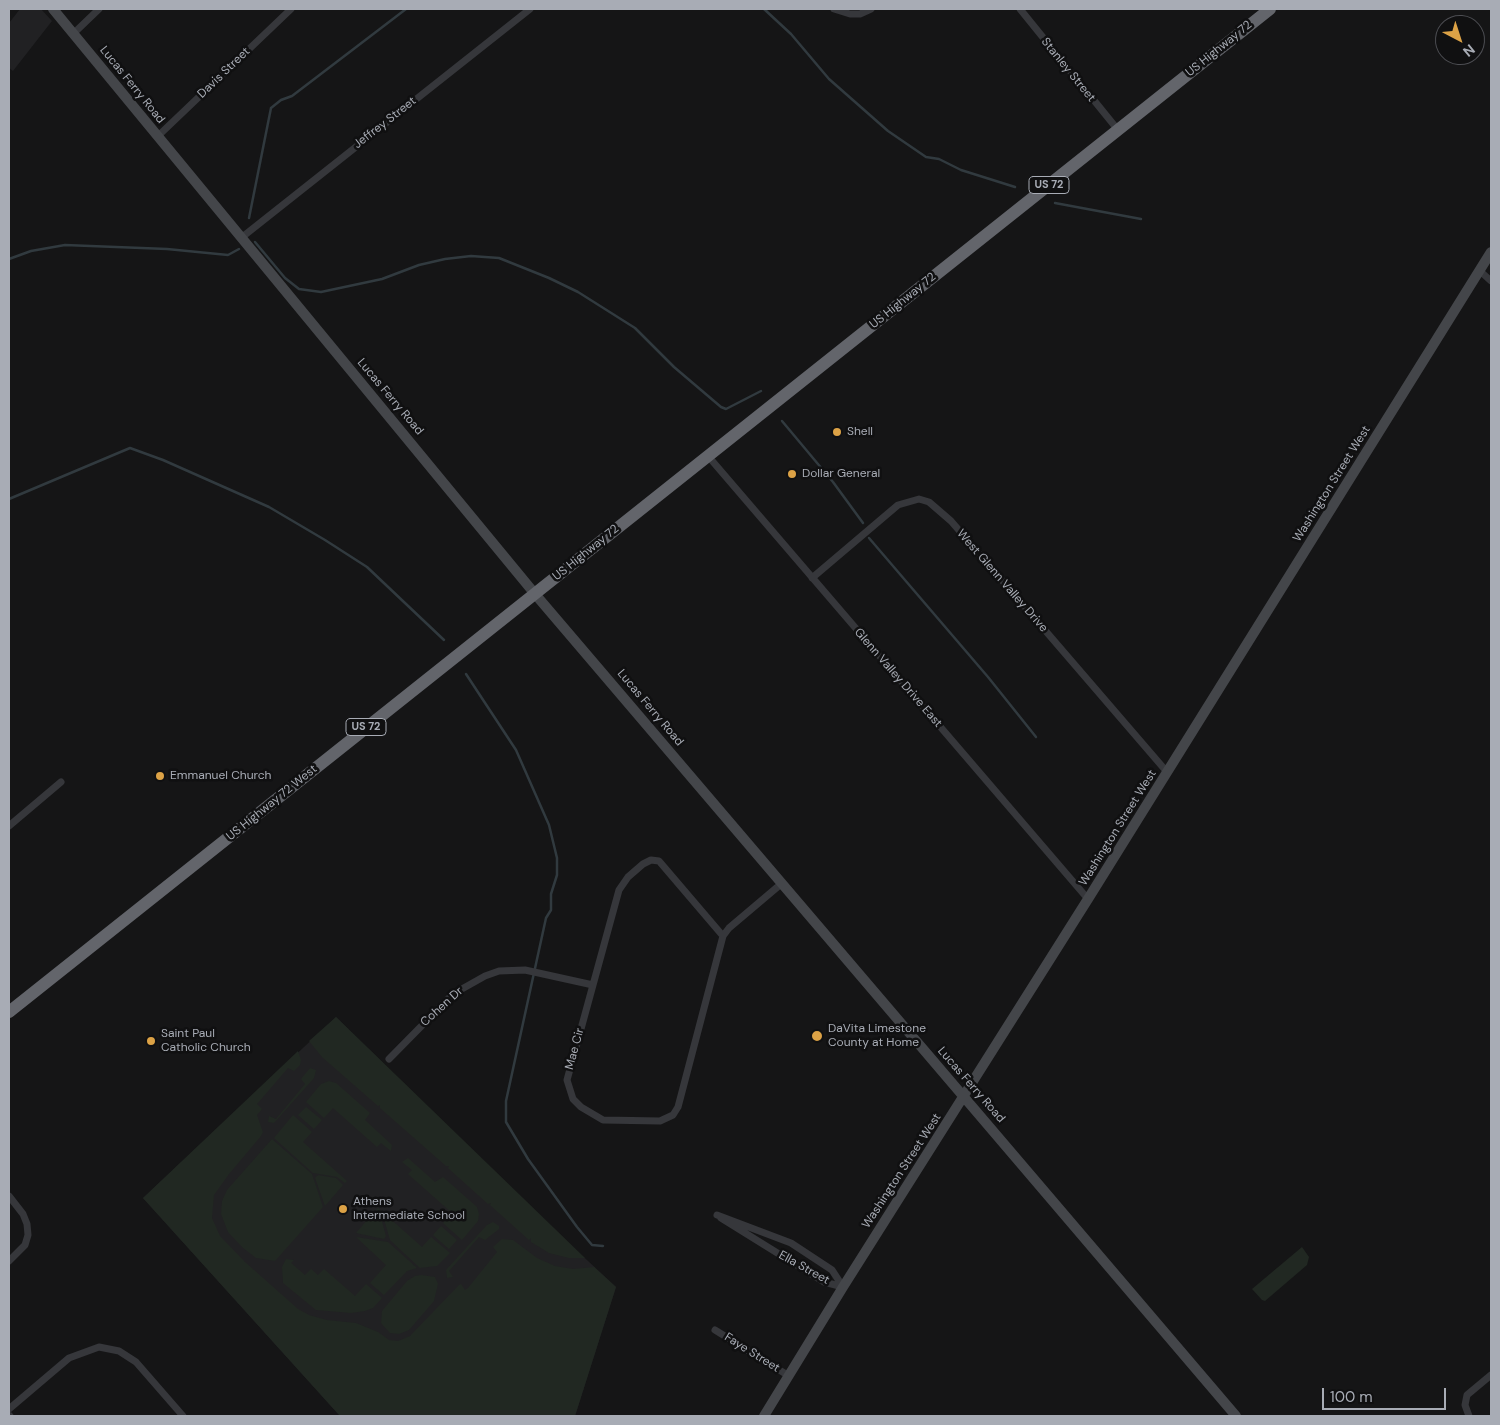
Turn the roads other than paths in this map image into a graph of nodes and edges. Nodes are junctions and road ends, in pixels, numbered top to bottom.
1 (54, 9) edge
2 (99, 9) edge
3 (291, 9) edge
4 (530, 9) edge
5 (834, 9) edge
6 (872, 9) edge
7 (1020, 9) edge
8 (1270, 9) edge
9 (74, 33) junction
10 (1118, 130) junction
11 (158, 136) junction
12 (241, 238) junction
13 (1491, 252) edge
14 (1480, 270) junction
15 (1491, 281) edge
16 (708, 456) junction
17 (812, 578) junction
18 (535, 594) junction
19 (1167, 772) junction
20 (61, 782) dead end
21 (9, 826) edge
22 (781, 884) junction
23 (1088, 900) junction
24 (723, 936) junction
25 (593, 985) junction
26 (9, 1012) edge
27 (388, 1059) dead end
28 (965, 1096) junction
29 (9, 1196) edge
30 (9, 1261) edge
31 (843, 1287) junction
32 (715, 1330) dead end
33 (1491, 1375) edge
34 (788, 1376) junction
35 (9, 1409) edge
36 (183, 1416) edge
37 (764, 1416) edge
38 (1236, 1416) edge
39 (1468, 1416) edge

1 - 9 street, Lucas Ferry Road
2 - 9 street
3 - 11 street, Davis Street
4 - 12 street, Jeffrey Street
5 - 6 street
7 - 10 street, Stanley Street
8 - 10 highway, US Highway 72 / US 72
9 - 11 street, Lucas Ferry Road
10 - 16 highway, US Highway 72 / US 72
11 - 12 street, Lucas Ferry Road
12 - 18 street, Lucas Ferry Road
13 - 14 street, Washington Street West
14 - 15 street
14 - 19 street, Washington Street West
16 - 17 street, Glenn Valley Drive East
16 - 18 highway, US Highway 72 / US 72
17 - 19 street, West Glenn Valley Drive
17 - 23 street, Glenn Valley Drive East
18 - 22 street, Lucas Ferry Road
18 - 26 highway, US Highway 72 West / US 72
19 - 23 street, Washington Street West
20 - 21 street
22 - 24 street, Mae Cir
22 - 28 street, Lucas Ferry Road
23 - 28 street, Washington Street West
24 - 25 street, Mae Cir
24 - 25 street, Mae Cir
25 - 27 street, Cohen Dr
28 - 31 street, Washington Street West
28 - 38 street, Lucas Ferry Road
29 - 30 street
31 - 31 street, Ella Street
31 - 34 street, Washington Street West
32 - 34 street, Faye Street
33 - 39 street
34 - 37 street, Washington Street West
35 - 36 street

